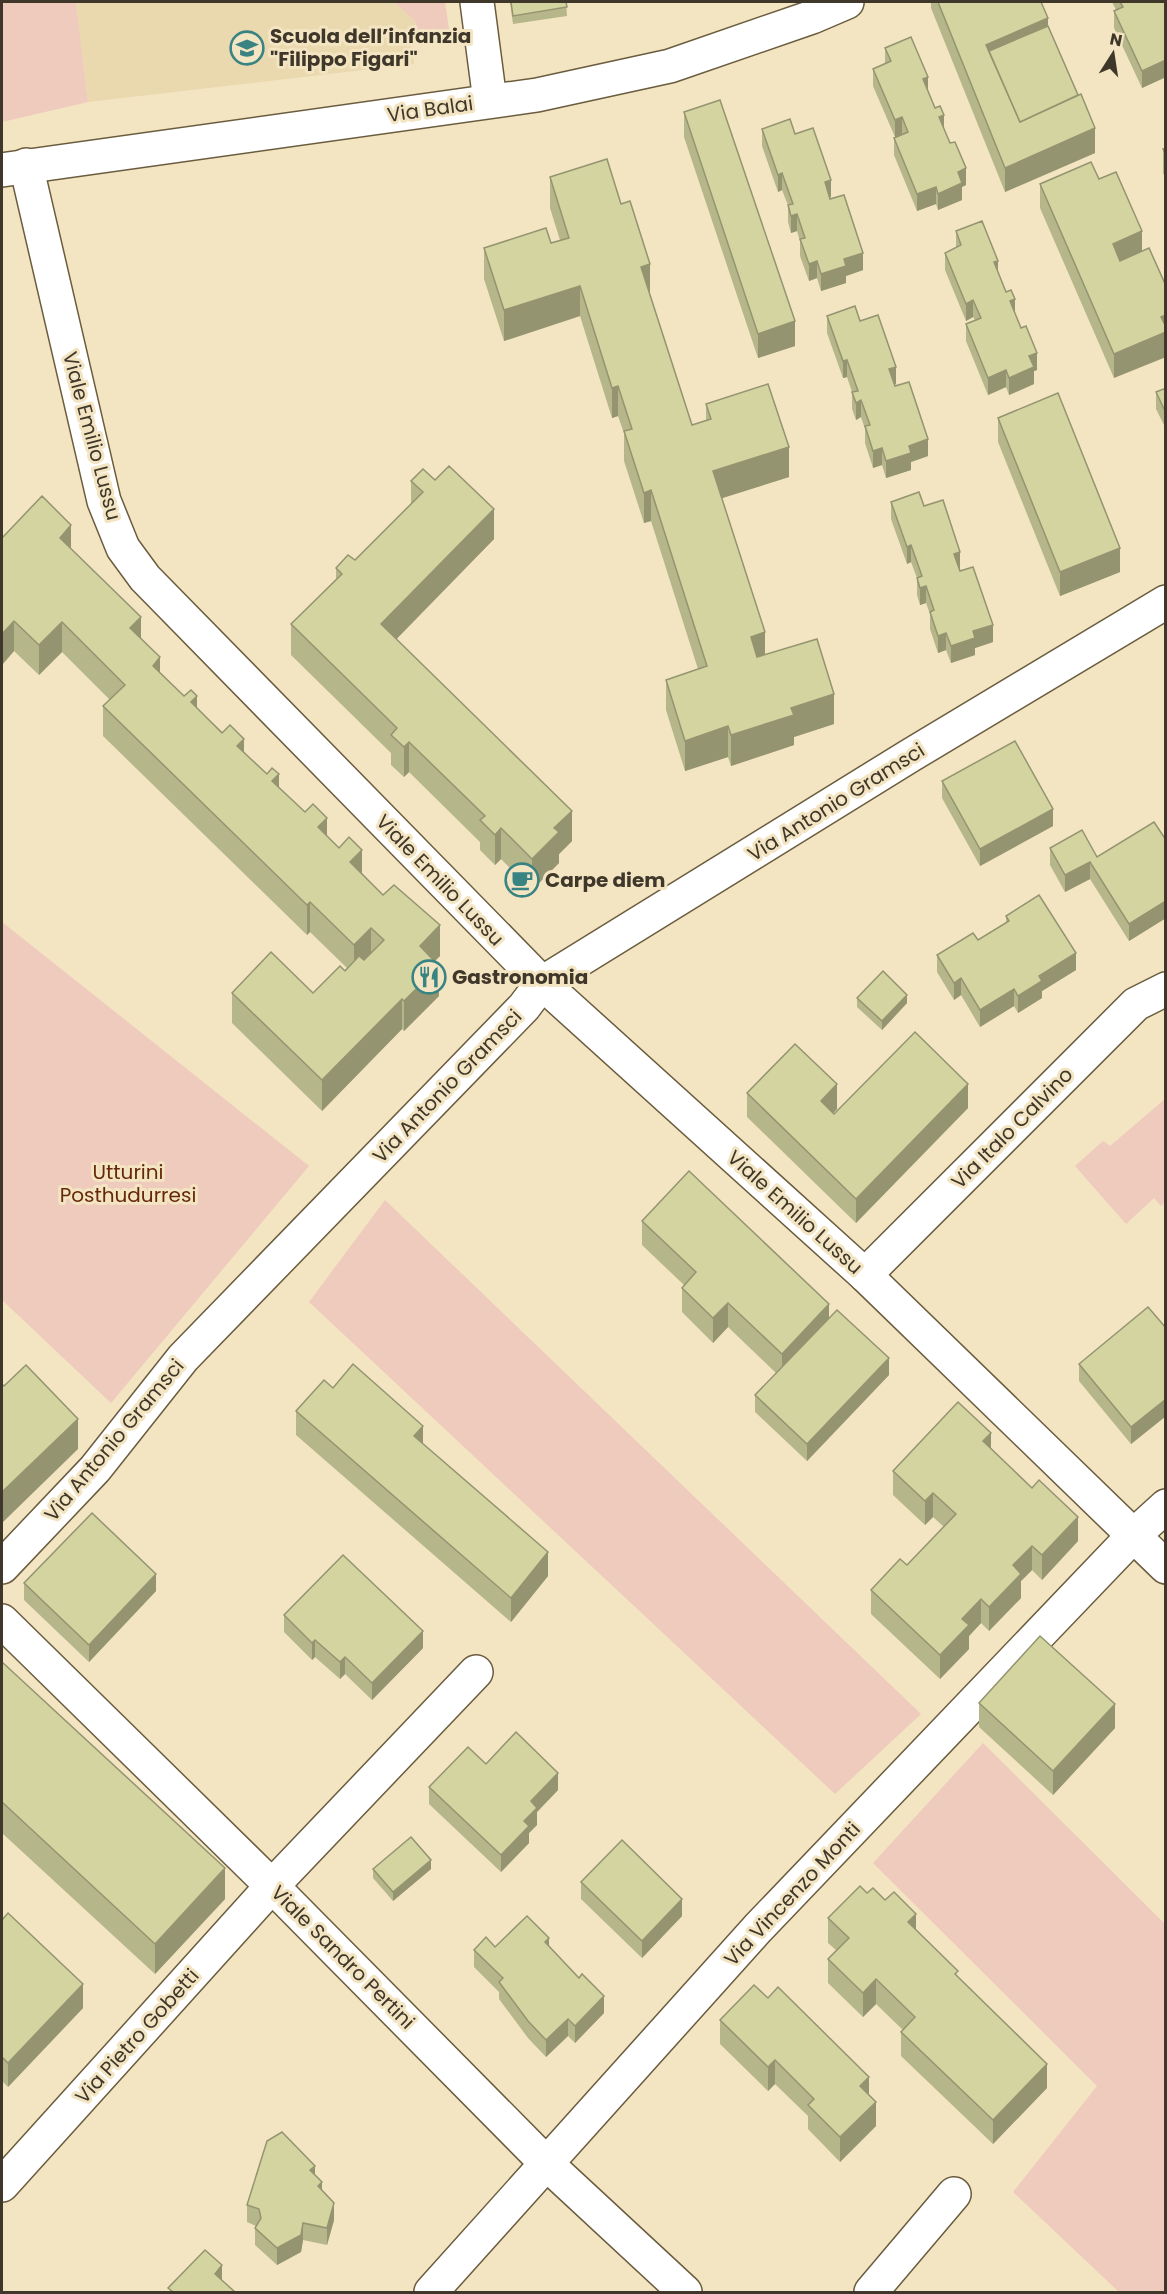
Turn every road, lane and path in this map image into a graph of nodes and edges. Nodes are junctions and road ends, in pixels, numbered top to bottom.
1 (477, 2) edge
2 (847, 2) edge
3 (809, 9) edge
4 (490, 101) junction
5 (14, 168) edge
6 (1166, 602) edge
7 (542, 983) junction
8 (1166, 989) edge
9 (865, 1275) junction
10 (1166, 1506) edge
11 (1133, 1536) junction
12 (2, 1567) edge
13 (1166, 1567) edge
14 (2, 1621) edge
15 (476, 1672) dead end
16 (273, 1886) junction
17 (547, 2164) junction
18 (2, 2185) edge
19 (954, 2194) dead end
20 (431, 2292) edge
21 (685, 2292) edge
22 (871, 2292) edge

1 - 4 street
2 - 3 street, Via Balai
3 - 4 street, Via Balai
4 - 5 street, Via Balai
5 - 7 street, Viale Emilio Lussu
6 - 7 street, Via Antonio Gramsci
7 - 9 street, Viale Emilio Lussu
7 - 12 street, Via Antonio Gramsci
8 - 9 street, Via Italo Calvino
9 - 11 street, Viale Emilio Lussu
10 - 11 street, Via Vincenzo Monti
11 - 13 street, Viale Emilio Lussu
11 - 17 street, Via Vincenzo Monti
14 - 16 street, Viale Sandro Pertini
15 - 16 street, Via Pietro Gobetti
16 - 17 street, Viale Sandro Pertini
16 - 18 street, Via Pietro Gobetti
17 - 20 street, Via Vincenzo Monti
17 - 21 street, Viale Sandro Pertini
19 - 22 street

